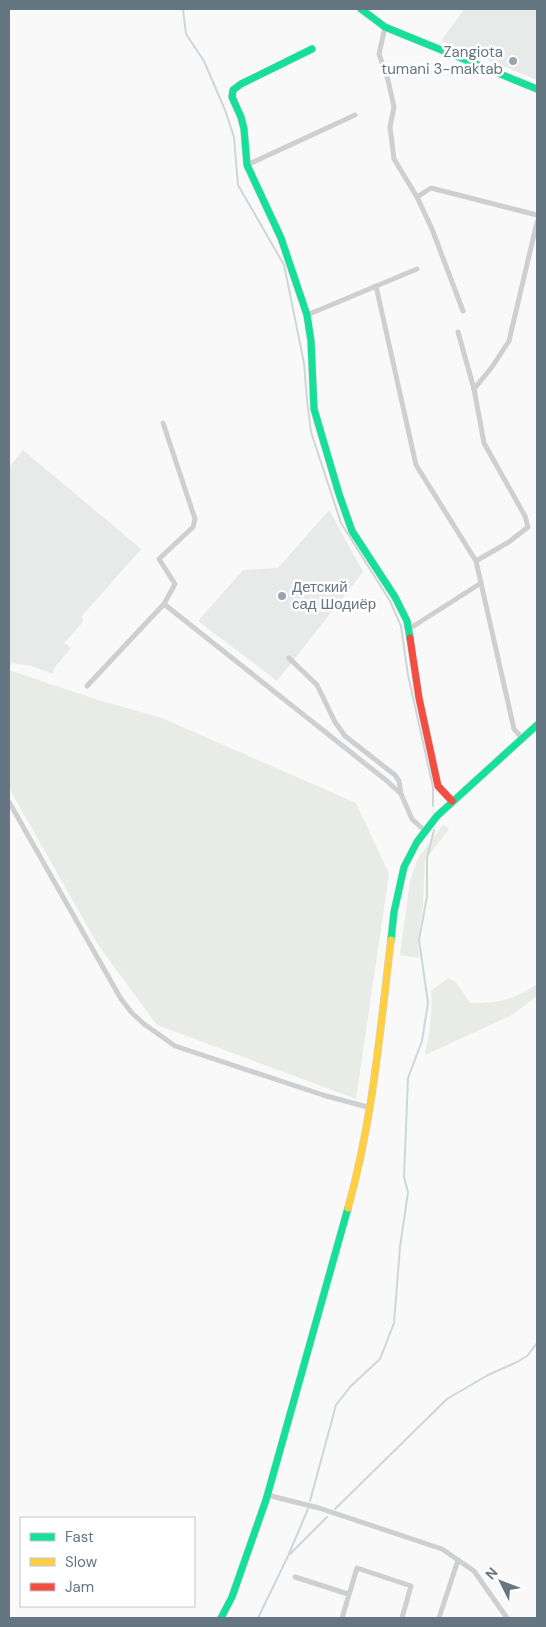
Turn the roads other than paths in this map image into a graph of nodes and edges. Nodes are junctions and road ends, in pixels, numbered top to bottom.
1 (361, 9) edge
2 (385, 27) junction
3 (312, 49) dead end
4 (537, 89) edge
5 (355, 115) dead end
6 (247, 165) junction
7 (417, 197) junction
8 (537, 215) edge
9 (537, 222) edge
10 (417, 270) dead end
11 (376, 286) junction
12 (463, 311) dead end
13 (307, 315) junction
14 (458, 332) dead end
15 (474, 389) junction
16 (163, 423) dead end
17 (476, 561) junction
18 (481, 583) junction
19 (164, 604) junction
20 (410, 630) junction
21 (289, 658) dead end
22 (87, 686) dead end
23 (537, 725) edge
24 (522, 738) junction
25 (401, 794) junction
26 (452, 801) junction
27 (9, 802) edge
28 (424, 830) junction
29 (371, 1108) junction
30 (267, 1495) junction
31 (458, 1560) junction
32 (295, 1577) dead end
33 (348, 1594) junction
34 (221, 1618) edge
35 (342, 1618) edge
36 (402, 1618) edge
37 (440, 1618) edge
38 (507, 1618) edge

1 - 2 main road
2 - 4 main road
2 - 7 street
3 - 6 main road
5 - 6 street
6 - 13 main road
7 - 8 street
7 - 12 street
9 - 15 street
10 - 11 street
11 - 13 street
11 - 17 street
13 - 20 main road
14 - 15 street
15 - 17 street
16 - 19 street
17 - 18 street
18 - 20 street
18 - 24 street
19 - 22 street
19 - 25 street
20 - 26 main road
21 - 25 street
23 - 24 main road
24 - 26 main road
25 - 28 street
26 - 28 main road
27 - 29 street
28 - 29 main road
29 - 30 main road
30 - 31 street
30 - 34 main road
31 - 37 street
31 - 38 street
32 - 33 street
33 - 35 street
33 - 36 street

